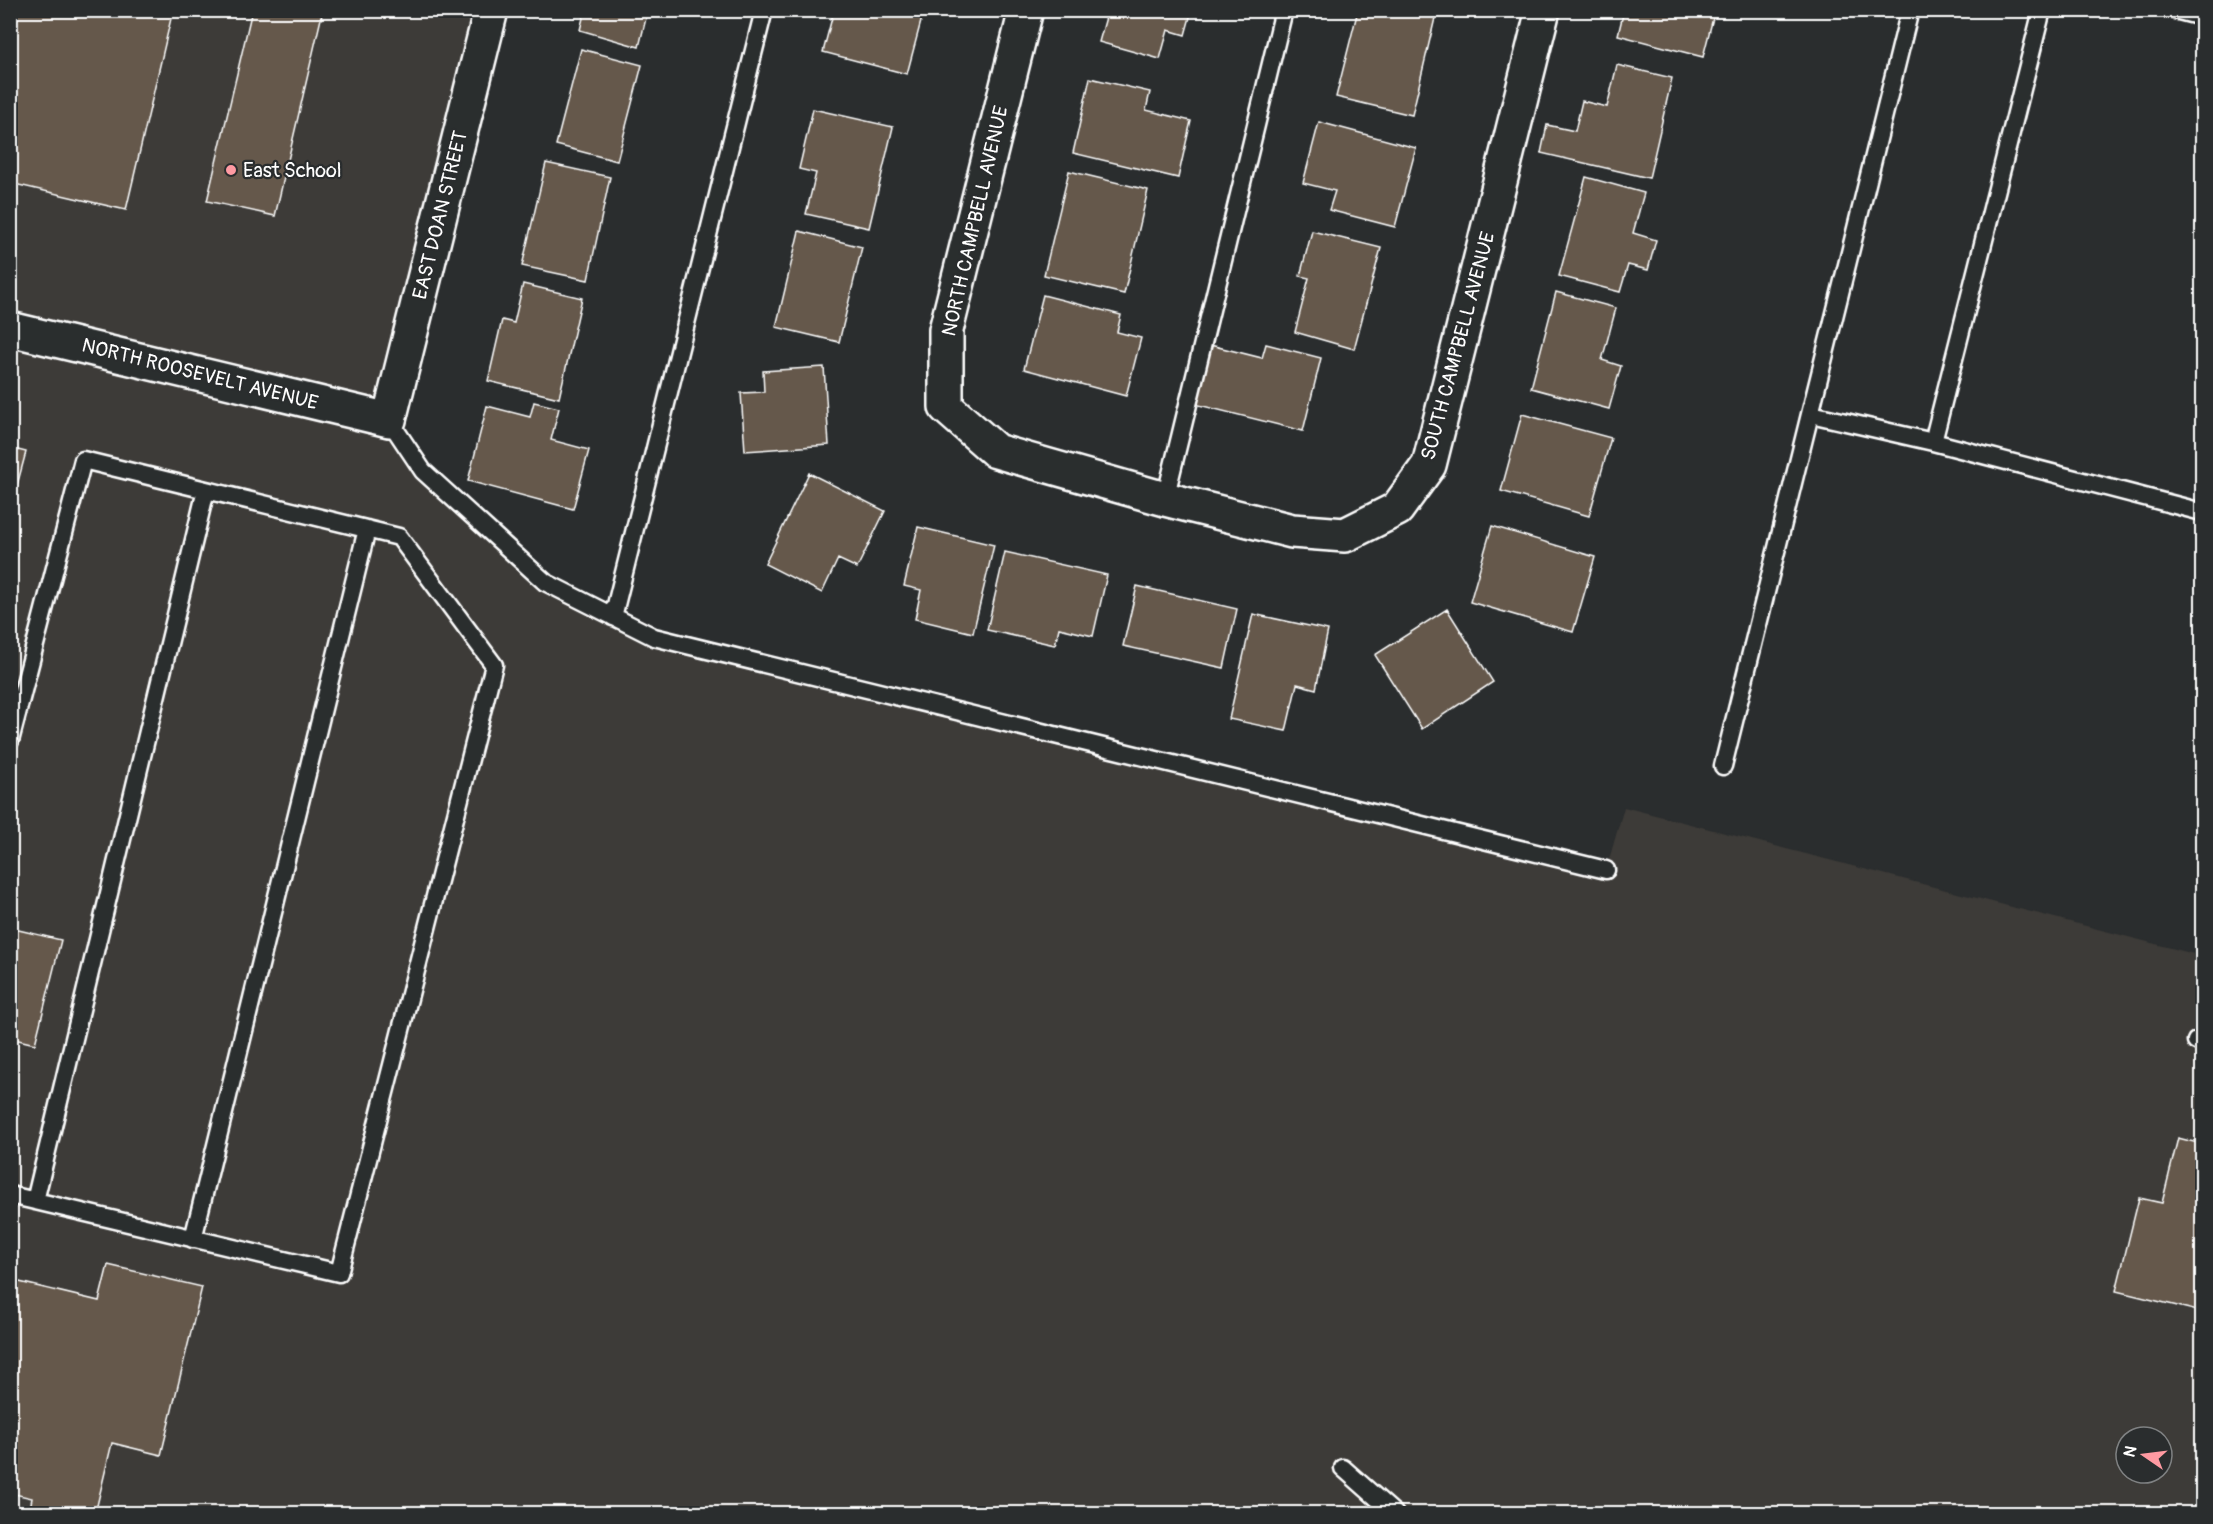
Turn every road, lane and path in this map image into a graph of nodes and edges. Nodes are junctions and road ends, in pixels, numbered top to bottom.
1 (491, 10) edge
2 (764, 10) edge
3 (1026, 10) edge
4 (1284, 10) edge
5 (1543, 10) edge
6 (1910, 10) edge
7 (2042, 10) edge
8 (2175, 10) edge
9 (2202, 17) edge
10 (10, 329) edge
11 (1810, 414) junction
12 (389, 420) junction
13 (1933, 442) junction
14 (206, 490) junction
15 (1165, 499) junction
16 (2202, 512) edge
17 (367, 529) junction
18 (613, 617) junction
19 (10, 741) edge
20 (1723, 766) dead end
21 (1606, 870) dead end
22 (10, 1196) edge
23 (34, 1201) junction
24 (193, 1239) junction
25 (1343, 1467) dead end
26 (1395, 1514) edge

1 - 12 street, EAST DOAN STREET
2 - 18 lane
3 - 15 street, NORTH CAMPBELL AVENUE
4 - 15 lane
5 - 15 street, SOUTH CAMPBELL AVENUE
6 - 11 lane
7 - 13 lane
8 - 9 lane
10 - 12 street, NORTH ROOSEVELT AVENUE
11 - 13 lane
11 - 20 lane
12 - 18 lane
13 - 16 lane
14 - 17 lane
14 - 19 lane
14 - 23 lane
17 - 24 lane
17 - 24 lane
18 - 21 lane
22 - 23 lane
23 - 24 lane
25 - 26 lane

